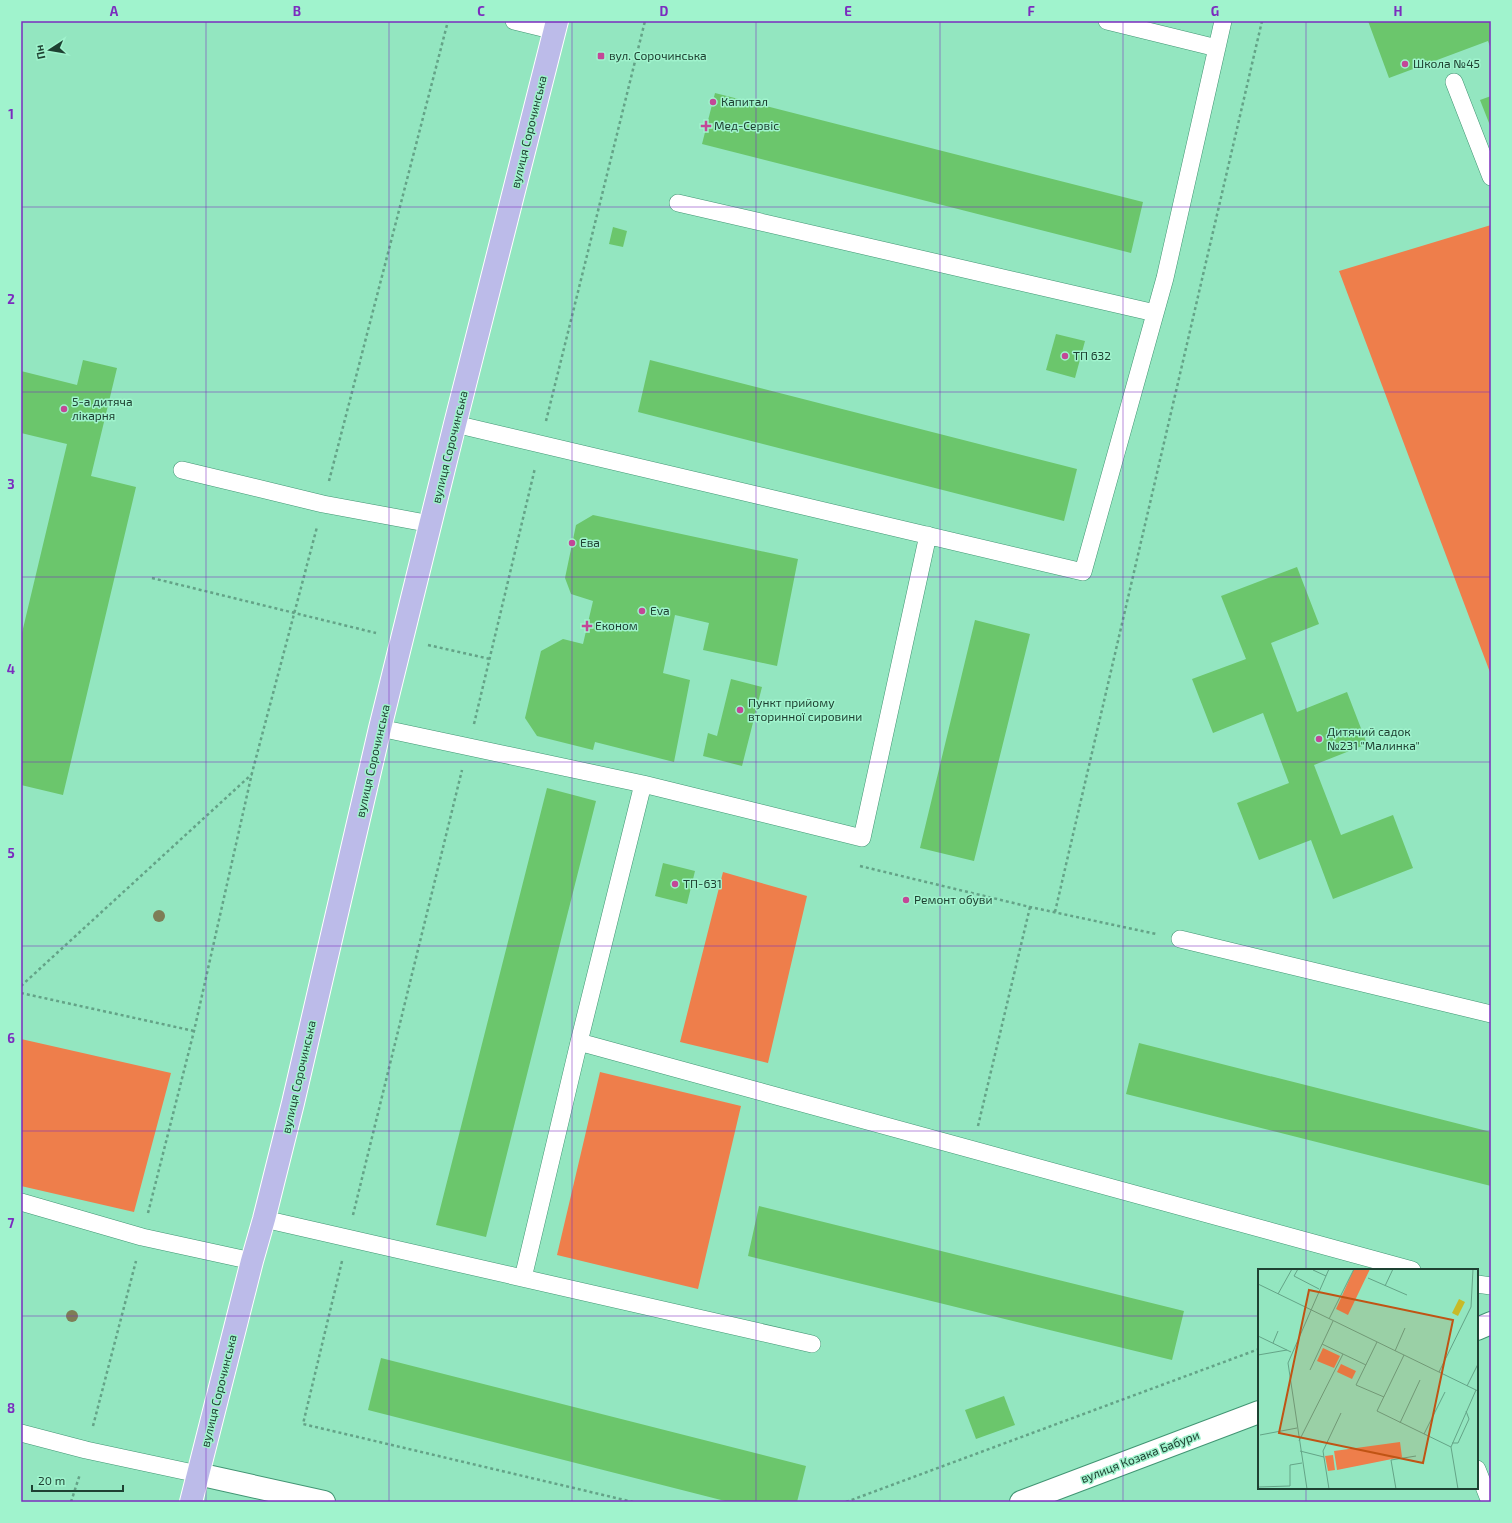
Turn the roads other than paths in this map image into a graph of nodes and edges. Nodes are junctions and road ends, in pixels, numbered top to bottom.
1 (514, 21) edge
2 (1107, 21) edge
3 (1223, 21) edge
4 (556, 26) edge
5 (1217, 48) junction
6 (1454, 82) dead end
7 (1491, 177) edge
8 (678, 202) dead end
9 (1155, 313) junction
10 (455, 424) junction
11 (182, 470) dead end
12 (431, 524) junction
13 (928, 535) junction
14 (380, 728) junction
15 (643, 784) junction
16 (1180, 939) road end
17 (1491, 1014) edge
18 (579, 1042) junction
19 (21, 1202) edge
20 (264, 1219) junction
21 (252, 1261) junction
22 (1408, 1269) edge
23 (523, 1278) junction
24 (1478, 1284) edge
25 (1491, 1286) edge
26 (1491, 1323) edge
27 (1478, 1329) edge
28 (812, 1344) dead end
29 (1258, 1412) edge
30 (21, 1433) edge
31 (1478, 1472) edge
32 (198, 1474) junction
33 (191, 1502) edge
34 (324, 1502) edge
35 (1021, 1502) edge
36 (1490, 1502) edge

1 - 4 lane
2 - 5 lane
3 - 5 lane
4 - 10 main road, вулиця Сорочинська
5 - 9 lane
6 - 7 lane
8 - 9 lane
9 - 13 lane
10 - 12 main road, вулиця Сорочинська
10 - 13 lane
11 - 12 lane
12 - 14 main road, вулиця Сорочинська
13 - 15 lane
14 - 15 lane
14 - 20 main road, вулиця Сорочинська
15 - 18 lane
16 - 17 lane
18 - 22 lane
18 - 23 lane
19 - 21 lane
20 - 21 main road, вулиця Сорочинська
20 - 23 lane
21 - 32 main road, вулиця Сорочинська
23 - 28 lane
24 - 25 lane
26 - 27 street
29 - 35 street, вулиця Козака Бабури
30 - 32 lane
31 - 36 lane
32 - 33 main road, вулиця Сорочинська
32 - 34 street

